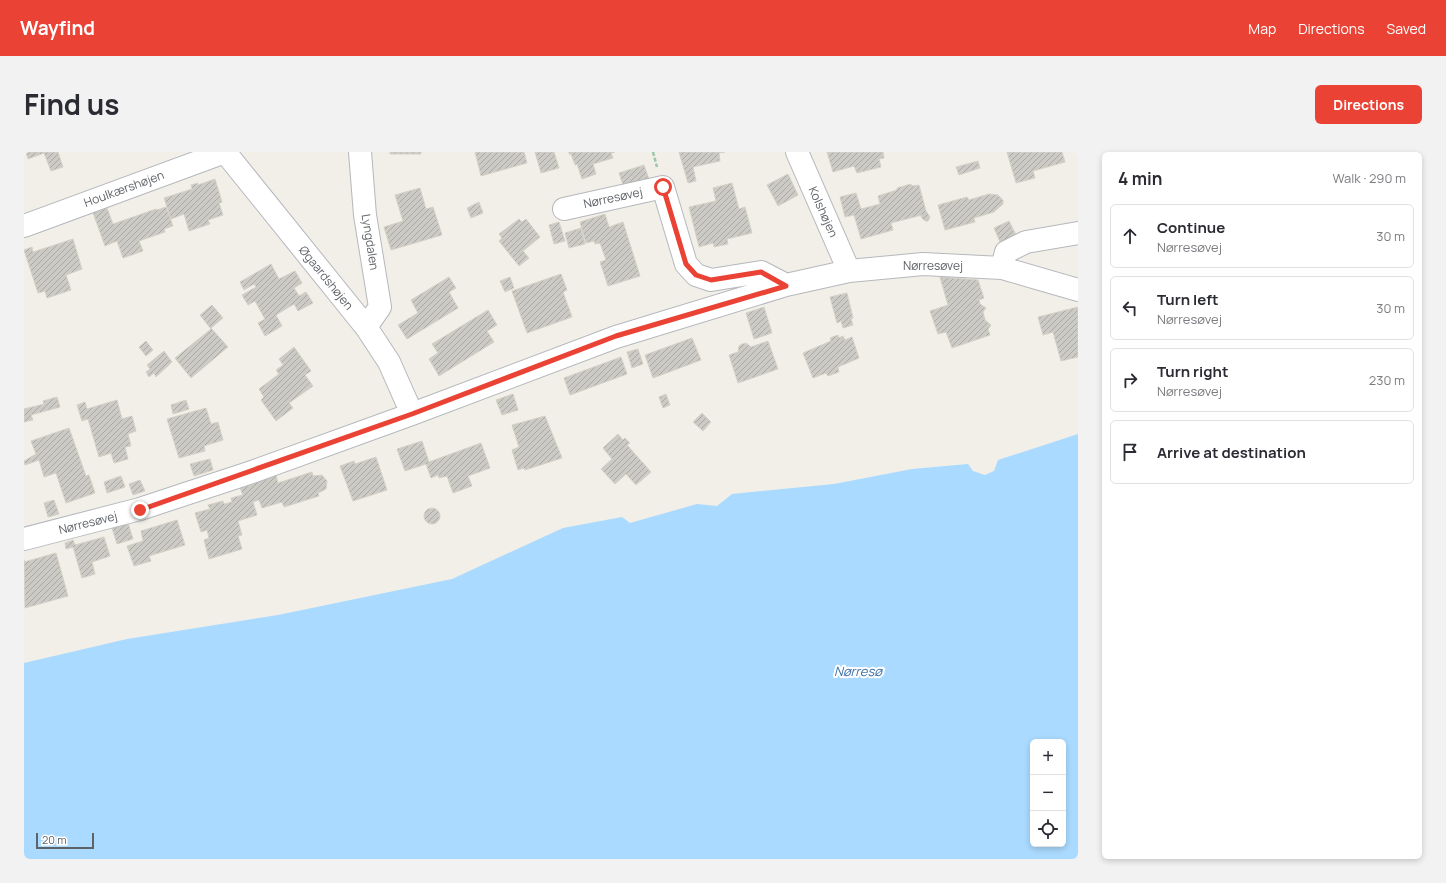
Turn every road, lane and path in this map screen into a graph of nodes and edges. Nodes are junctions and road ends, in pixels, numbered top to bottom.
1 (225, 152) edge
2 (360, 152) edge
3 (797, 152) edge
4 (564, 209) dead end
5 (24, 226) edge
6 (1078, 232) edge
7 (1002, 268) junction
8 (850, 271) junction
9 (786, 286) junction
10 (1078, 290) edge
11 (366, 327) junction
12 (412, 414) junction
13 (24, 539) edge

1 - 5 street, Houlkærshøjen
1 - 11 street, Øgaardshøjen
2 - 11 street, Lyngdalen
3 - 8 street, Kolshøjen
4 - 9 street, Nørresøvej
6 - 7 street
7 - 8 street, Nørresøvej
7 - 10 street, Nørresøvej
8 - 9 street, Nørresøvej
9 - 12 street, Nørresøvej
11 - 12 street, Øgaardshøjen
12 - 13 street, Nørresøvej

